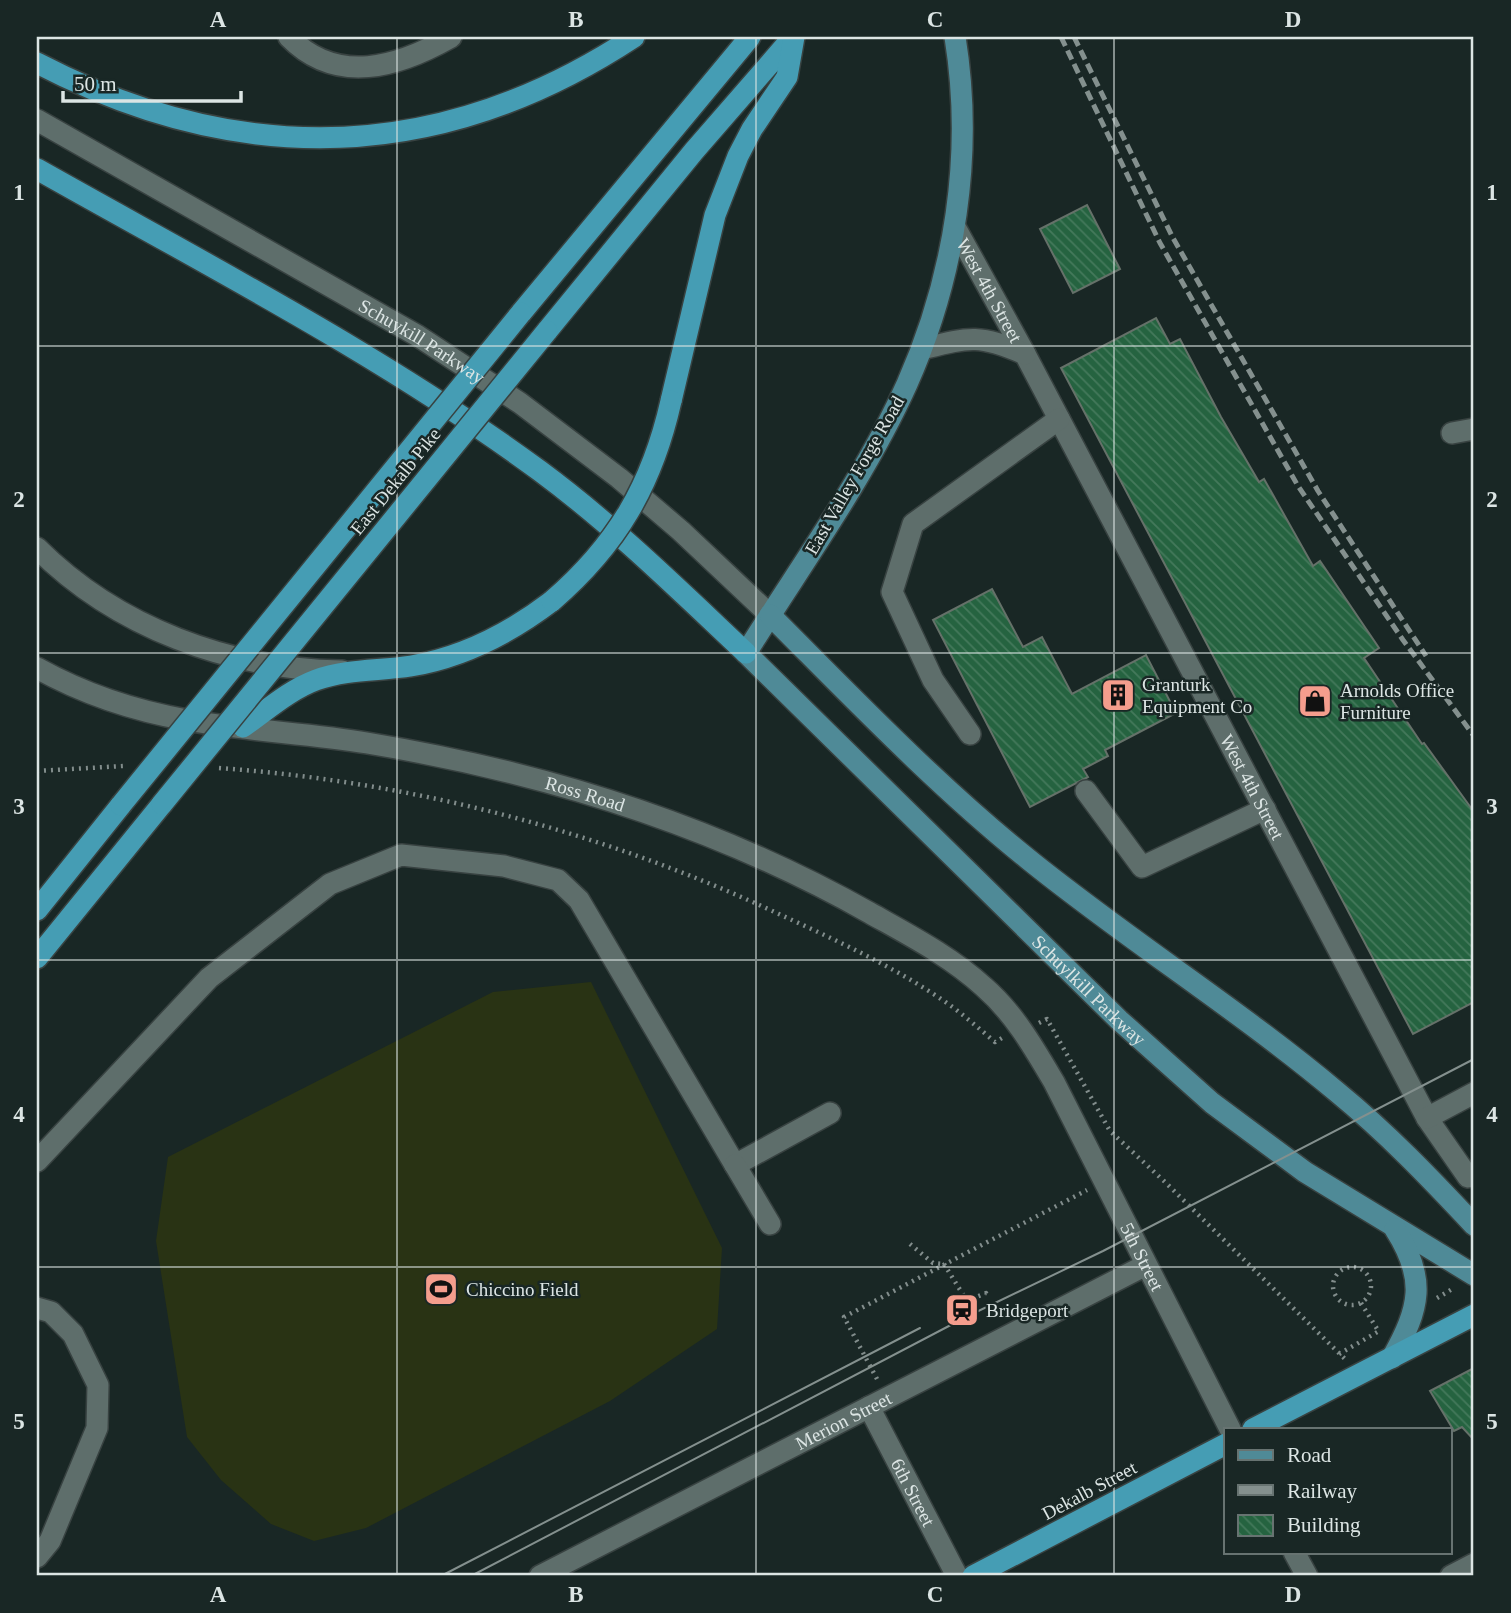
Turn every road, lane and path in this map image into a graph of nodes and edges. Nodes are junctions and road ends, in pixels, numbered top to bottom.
1 (289, 37) edge
2 (451, 37) edge
3 (634, 37) edge
4 (750, 37) edge
5 (794, 37) edge
6 (955, 37) edge
7 (37, 63) edge
8 (37, 120) edge
9 (37, 169) edge
10 (955, 227) junction
11 (922, 349) junction
12 (1025, 354) junction
13 (1059, 419) junction
14 (1474, 429) edge
15 (1452, 433) dead end
16 (37, 548) edge
17 (770, 615) junction
18 (746, 653) junction
19 (37, 668) edge
20 (354, 671) junction
21 (243, 727) junction
22 (970, 734) dead end
23 (1086, 791) dead end
24 (1265, 809) junction
25 (37, 909) edge
26 (37, 958) edge
27 (1022, 1030) junction
28 (1054, 1082) joint
29 (1474, 1093) edge
30 (830, 1113) dead end
31 (1427, 1118) junction
32 (37, 1161) edge
33 (734, 1165) junction
34 (1468, 1177) dead end
35 (1104, 1181) junction
36 (770, 1224) dead end
37 (1474, 1225) edge
38 (1394, 1227) junction
39 (910, 1244) dead end
40 (944, 1264) junction
41 (1146, 1265) junction
42 (1474, 1275) edge
43 (987, 1296) dead end
44 (1361, 1303) junction
45 (37, 1308) edge
46 (1474, 1315) edge
47 (1379, 1332) dead end
48 (1339, 1354) dead end
49 (1392, 1358) junction
50 (878, 1403) junction
51 (1229, 1428) edge
52 (1255, 1428) edge
53 (1224, 1445) edge
54 (1295, 1554) edge
55 (37, 1558) edge
56 (1474, 1564) edge
57 (540, 1576) edge
58 (957, 1576) edge
59 (972, 1576) edge
60 (1307, 1576) edge
61 (1451, 1576) edge

1 - 2 street
3 - 7 highway
4 - 25 highway, East Dekalb Pike, bridge
5 - 20 highway, bridge
5 - 26 highway, East Dekalb Pike, bridge
6 - 10 main road, East Valley Forge Road
8 - 17 street, Schuykill Parkway
9 - 18 highway
10 - 11 main road, East Valley Forge Road
10 - 12 street, West 4th Street
11 - 12 street, West 4th Street
11 - 17 main road, East Valley Forge Road
12 - 13 street, West 4th Street
13 - 22 street
13 - 24 street, West 4th Street
14 - 15 street
16 - 20 street
17 - 18 main road, East Valley Forge Road
17 - 37 main road
18 - 38 main road, Schuylkill Parkway
19 - 21 street, Ross Road
20 - 21 highway
21 - 27 street, Ross Road
23 - 24 street
24 - 31 street, West 4th Street
27 - 28 street, Ross Road
27 - 48 path
28 - 35 street, 5th Street
29 - 31 street
30 - 33 street
31 - 34 street, West 4th Street
32 - 33 street
33 - 36 street
35 - 40 path
35 - 41 street, 5th Street
38 - 42 main road, Schuylkill Parkway
38 - 49 main road
39 - 40 path
40 - 43 path
40 - 50 path
41 - 50 street, Merion Street
41 - 51 street, 5th Street
44 - 44 path
44 - 47 path
45 - 55 street
46 - 49 highway
49 - 52 highway
50 - 57 street, Merion Street
50 - 58 street, 6th Street
53 - 59 highway, Dekalb Street
54 - 60 street
56 - 61 street

